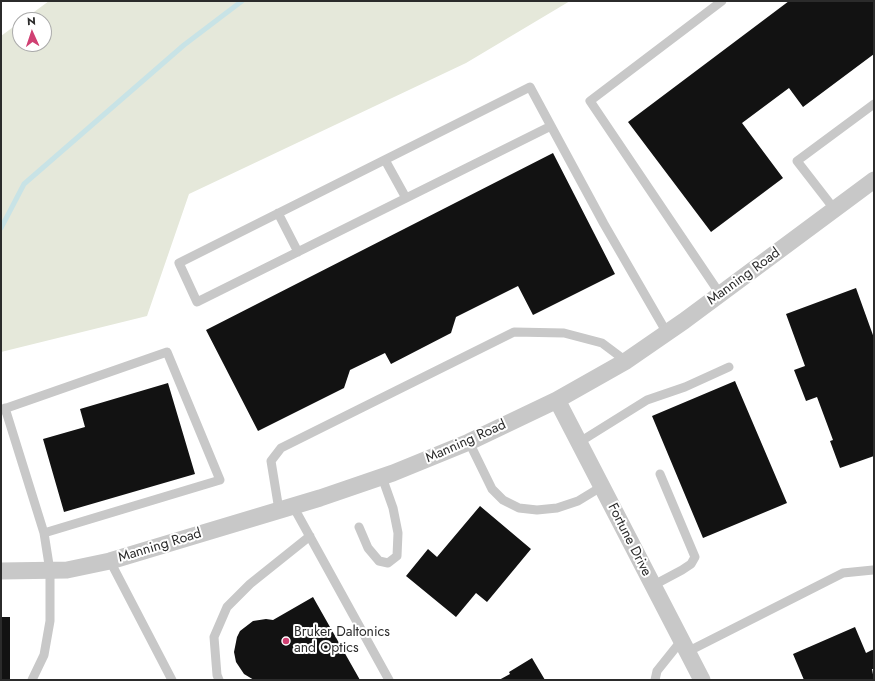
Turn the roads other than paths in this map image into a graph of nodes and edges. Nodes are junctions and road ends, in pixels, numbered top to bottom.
1 (722, 1) edge
2 (874, 104) edge
3 (551, 126) junction
4 (385, 160) junction
5 (874, 180) edge
6 (406, 198) junction
7 (835, 210) junction
8 (278, 213) junction
9 (298, 252) junction
10 (720, 294) junction
11 (667, 333) junction
12 (626, 361) junction
13 (729, 367) dead end
14 (557, 400) junction
15 (3, 409) edge
16 (469, 442) junction
17 (578, 442) junction
18 (660, 474) dead end
19 (382, 477) junction
20 (601, 487) junction
21 (286, 508) junction
22 (359, 526) dead end
23 (44, 533) junction
24 (310, 536) junction
25 (110, 561) junction
26 (1, 569) edge
27 (50, 571) junction
28 (874, 571) edge
29 (652, 586) junction
30 (684, 646) junction
31 (32, 680) edge
32 (172, 680) edge
33 (219, 680) edge
34 (389, 680) edge
35 (656, 680) edge
36 (702, 680) edge

1 - 10 lane
2 - 7 lane
3 - 4 lane
3 - 6 lane
3 - 11 lane
4 - 6 lane
4 - 8 lane
5 - 7 street, Manning Road
6 - 9 lane
7 - 10 street, Manning Road
8 - 9 lane
8 - 9 lane
10 - 11 street, Manning Road
11 - 12 street, Manning Road
12 - 14 street, Manning Road
12 - 21 lane
13 - 17 lane
14 - 16 street, Manning Road
14 - 17 street, Fortune Drive
15 - 23 lane
15 - 23 lane
16 - 19 street, Manning Road
16 - 20 lane
17 - 20 street, Fortune Drive
18 - 29 lane
19 - 21 street, Manning Road
19 - 22 lane
20 - 29 street, Fortune Drive
21 - 24 lane
21 - 25 street, Manning Road
23 - 27 lane
24 - 33 lane
24 - 34 lane
25 - 27 street, Manning Road
25 - 32 lane
26 - 27 street, Manning Road
27 - 31 lane
28 - 30 lane
29 - 30 street, Fortune Drive
30 - 35 lane
30 - 36 street, Fortune Drive

